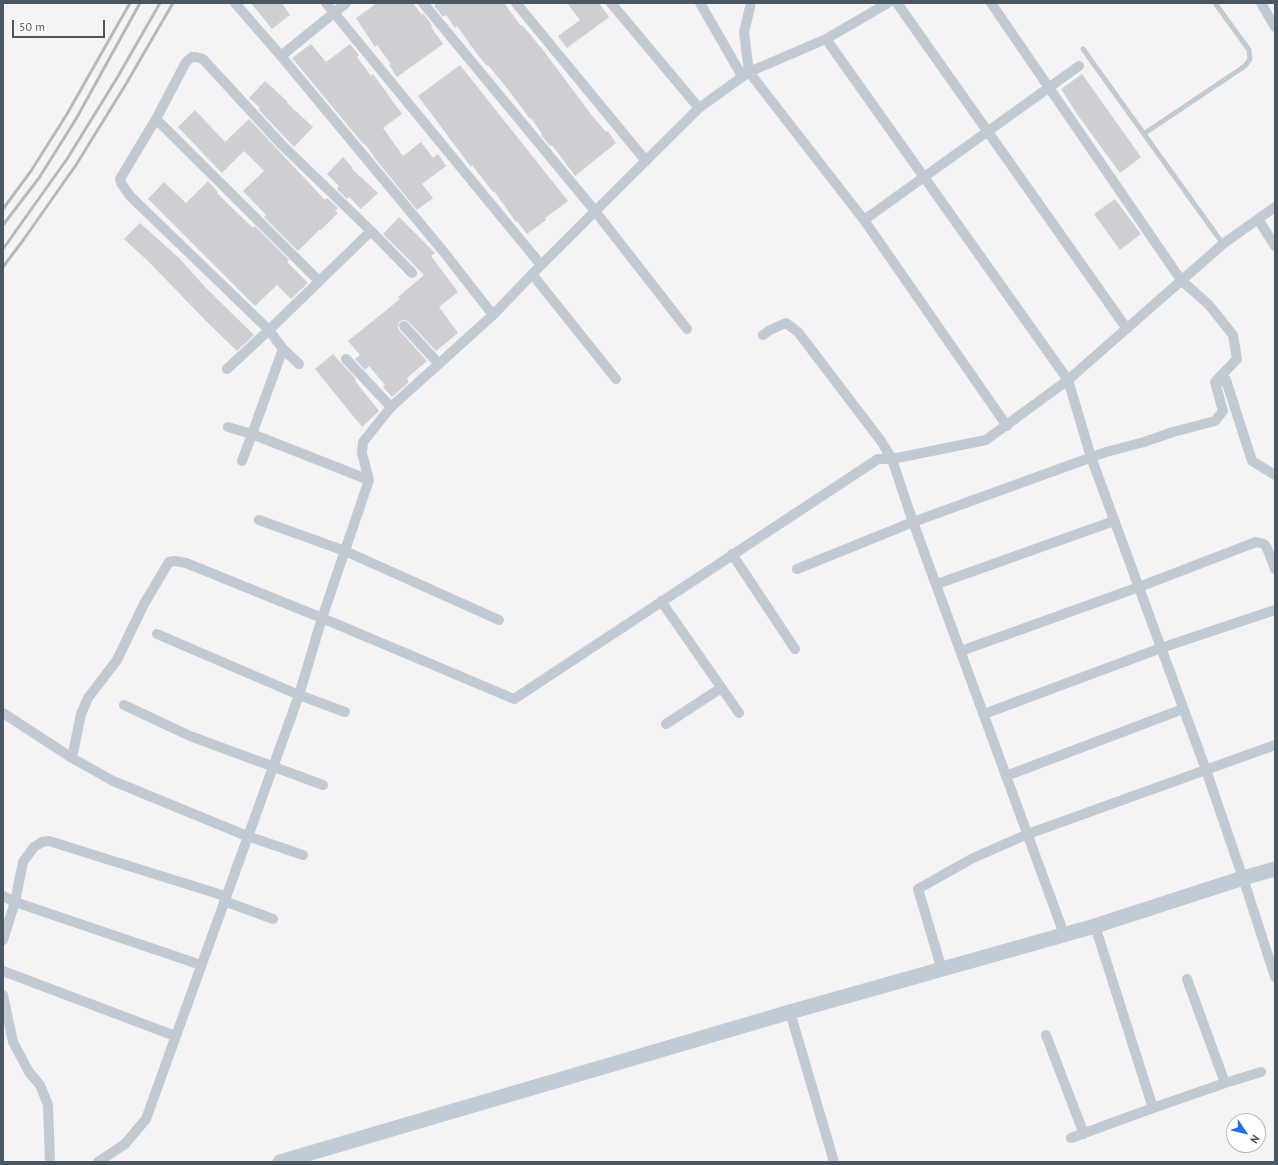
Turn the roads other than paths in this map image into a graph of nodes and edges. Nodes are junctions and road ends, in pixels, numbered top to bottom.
1 (235, 3) edge
2 (326, 3) edge
3 (346, 3) edge
4 (423, 3) edge
5 (516, 3) edge
6 (611, 3) edge
7 (700, 3) edge
8 (751, 3) edge
9 (888, 3) edge
10 (897, 3) edge
11 (991, 3) edge
12 (1215, 3) edge
13 (1260, 3) edge
14 (334, 13) junction
15 (1275, 27) edge
16 (826, 39) junction
17 (1083, 49) dead end
18 (281, 56) junction
19 (1090, 59) junction
20 (1079, 66) joint
21 (745, 74) junction
22 (1049, 87) junction
23 (699, 108) junction
24 (156, 119) junction
25 (987, 132) junction
26 (1144, 133) junction
27 (646, 160) junction
28 (924, 177) junction
29 (1275, 207) edge
30 (595, 211) junction
31 (1258, 219) junction
32 (864, 220) junction
33 (371, 231) junction
34 (1224, 244) junction
35 (1275, 246) edge
36 (541, 265) junction
37 (412, 273) dead end
38 (532, 274) junction
39 (1181, 280) junction
40 (319, 281) junction
41 (493, 315) junction
42 (404, 326) dead end
43 (688, 329) dead end
44 (1127, 329) junction
45 (269, 330) junction
46 (763, 335) dead end
47 (283, 349) junction
48 (346, 359) dead end
49 (299, 364) dead end
50 (439, 364) junction
51 (227, 369) dead end
52 (616, 379) dead end
53 (1068, 380) junction
54 (1215, 382) junction
55 (391, 407) junction
56 (1007, 426) junction
57 (228, 427) dead end
58 (252, 434) junction
59 (1091, 457) junction
60 (892, 459) junction
61 (242, 461) dead end
62 (1275, 475) edge
63 (369, 480) junction
64 (259, 520) dead end
65 (1114, 521) junction
66 (913, 522) junction
67 (345, 551) junction
68 (732, 554) junction
69 (797, 569) dead end
70 (1275, 569) edge
71 (937, 584) junction
72 (1139, 587) junction
73 (661, 601) junction
74 (1275, 610) edge
75 (322, 618) junction
76 (499, 620) dead end
77 (157, 634) dead end
78 (1161, 648) junction
79 (795, 649) dead end
80 (962, 651) junction
81 (721, 688) junction
82 (299, 695) junction
83 (124, 705) dead end
84 (1184, 709) junction
85 (345, 712) dead end
86 (3, 713) edge
87 (739, 713) dead end
88 (984, 714) junction
89 (666, 724) dead end
90 (1275, 745) edge
91 (72, 758) junction
92 (272, 766) junction
93 (1206, 770) junction
94 (1006, 776) junction
95 (323, 785) dead end
96 (1028, 834) junction
97 (247, 836) junction
98 (304, 854) dead end
99 (1275, 869) edge
100 (1243, 878) junction
101 (3, 896) edge
102 (225, 899) junction
103 (15, 902) junction
104 (272, 919) dead end
105 (1095, 926) junction
106 (1064, 934) junction
107 (3, 940) edge
108 (201, 965) junction
109 (942, 970) junction
110 (3, 971) edge
111 (1275, 978) edge
112 (1187, 979) dead end
113 (4, 1002) edge
114 (790, 1012) junction
115 (1046, 1035) dead end
116 (176, 1036) junction
117 (1261, 1072) dead end
118 (1225, 1083) junction
119 (1154, 1108) junction
120 (1084, 1134) junction
121 (1071, 1138) dead end
122 (50, 1162) edge
123 (98, 1162) edge
124 (280, 1162) edge
125 (834, 1162) edge

1 - 18 street
2 - 14 street
3 - 14 street
4 - 30 street
5 - 27 street
6 - 23 street
7 - 21 street
8 - 21 street
9 - 16 street
10 - 25 street
11 - 22 street
12 - 26 lane
13 - 15 street
14 - 18 street
14 - 36 street
16 - 21 street
16 - 28 street
17 - 19 lane
18 - 41 street
19 - 20 lane
19 - 26 lane
20 - 22 street
21 - 23 street
21 - 32 street
22 - 25 street
22 - 39 street
23 - 27 street
24 - 33 street
24 - 40 street
24 - 45 street
25 - 28 street
25 - 44 street
26 - 34 lane
27 - 30 street
28 - 32 street
28 - 53 street
29 - 31 street
30 - 36 street
30 - 43 street
31 - 34 street
31 - 35 street
32 - 56 street
33 - 37 street
33 - 40 street
34 - 39 street
36 - 38 street
38 - 41 street
38 - 52 street
39 - 44 street
39 - 54 street
40 - 45 street
41 - 50 street
42 - 50 street
44 - 53 street
45 - 47 street
45 - 51 street
46 - 60 street
47 - 49 street
47 - 58 street
48 - 55 street
50 - 55 street
53 - 56 street
53 - 59 street
54 - 59 street
54 - 62 street
55 - 63 street
56 - 60 street
57 - 58 street
58 - 61 street
58 - 63 street
59 - 65 street
59 - 66 street
60 - 66 street
60 - 68 street
63 - 67 street
64 - 67 street
65 - 71 street
65 - 72 street
66 - 69 street
66 - 71 street
67 - 75 street
67 - 76 street
68 - 73 street
68 - 79 street
70 - 72 street
71 - 80 street
72 - 78 street
72 - 80 street
73 - 75 street
73 - 81 street
74 - 78 street
75 - 82 street
75 - 91 street
77 - 82 street
78 - 84 street
78 - 88 street
80 - 88 street
81 - 87 street
81 - 89 street
82 - 85 street
82 - 92 street
83 - 92 street
84 - 93 street
84 - 94 street
86 - 91 street
88 - 94 street
90 - 93 street
91 - 97 street
92 - 95 street
92 - 97 street
93 - 96 street
93 - 100 street
94 - 96 street
96 - 106 street
96 - 109 street
97 - 98 street
97 - 102 street
99 - 100 main road
100 - 105 main road
100 - 111 street
101 - 103 street
102 - 103 street
102 - 104 street
102 - 108 street
103 - 107 street
103 - 108 street
105 - 106 main road
105 - 119 street
106 - 109 main road
108 - 116 street
109 - 114 main road
110 - 116 street
112 - 118 street
113 - 122 street
114 - 124 main road
114 - 125 street
115 - 120 street
116 - 123 street
117 - 118 street
118 - 119 street
119 - 120 street
120 - 121 street

